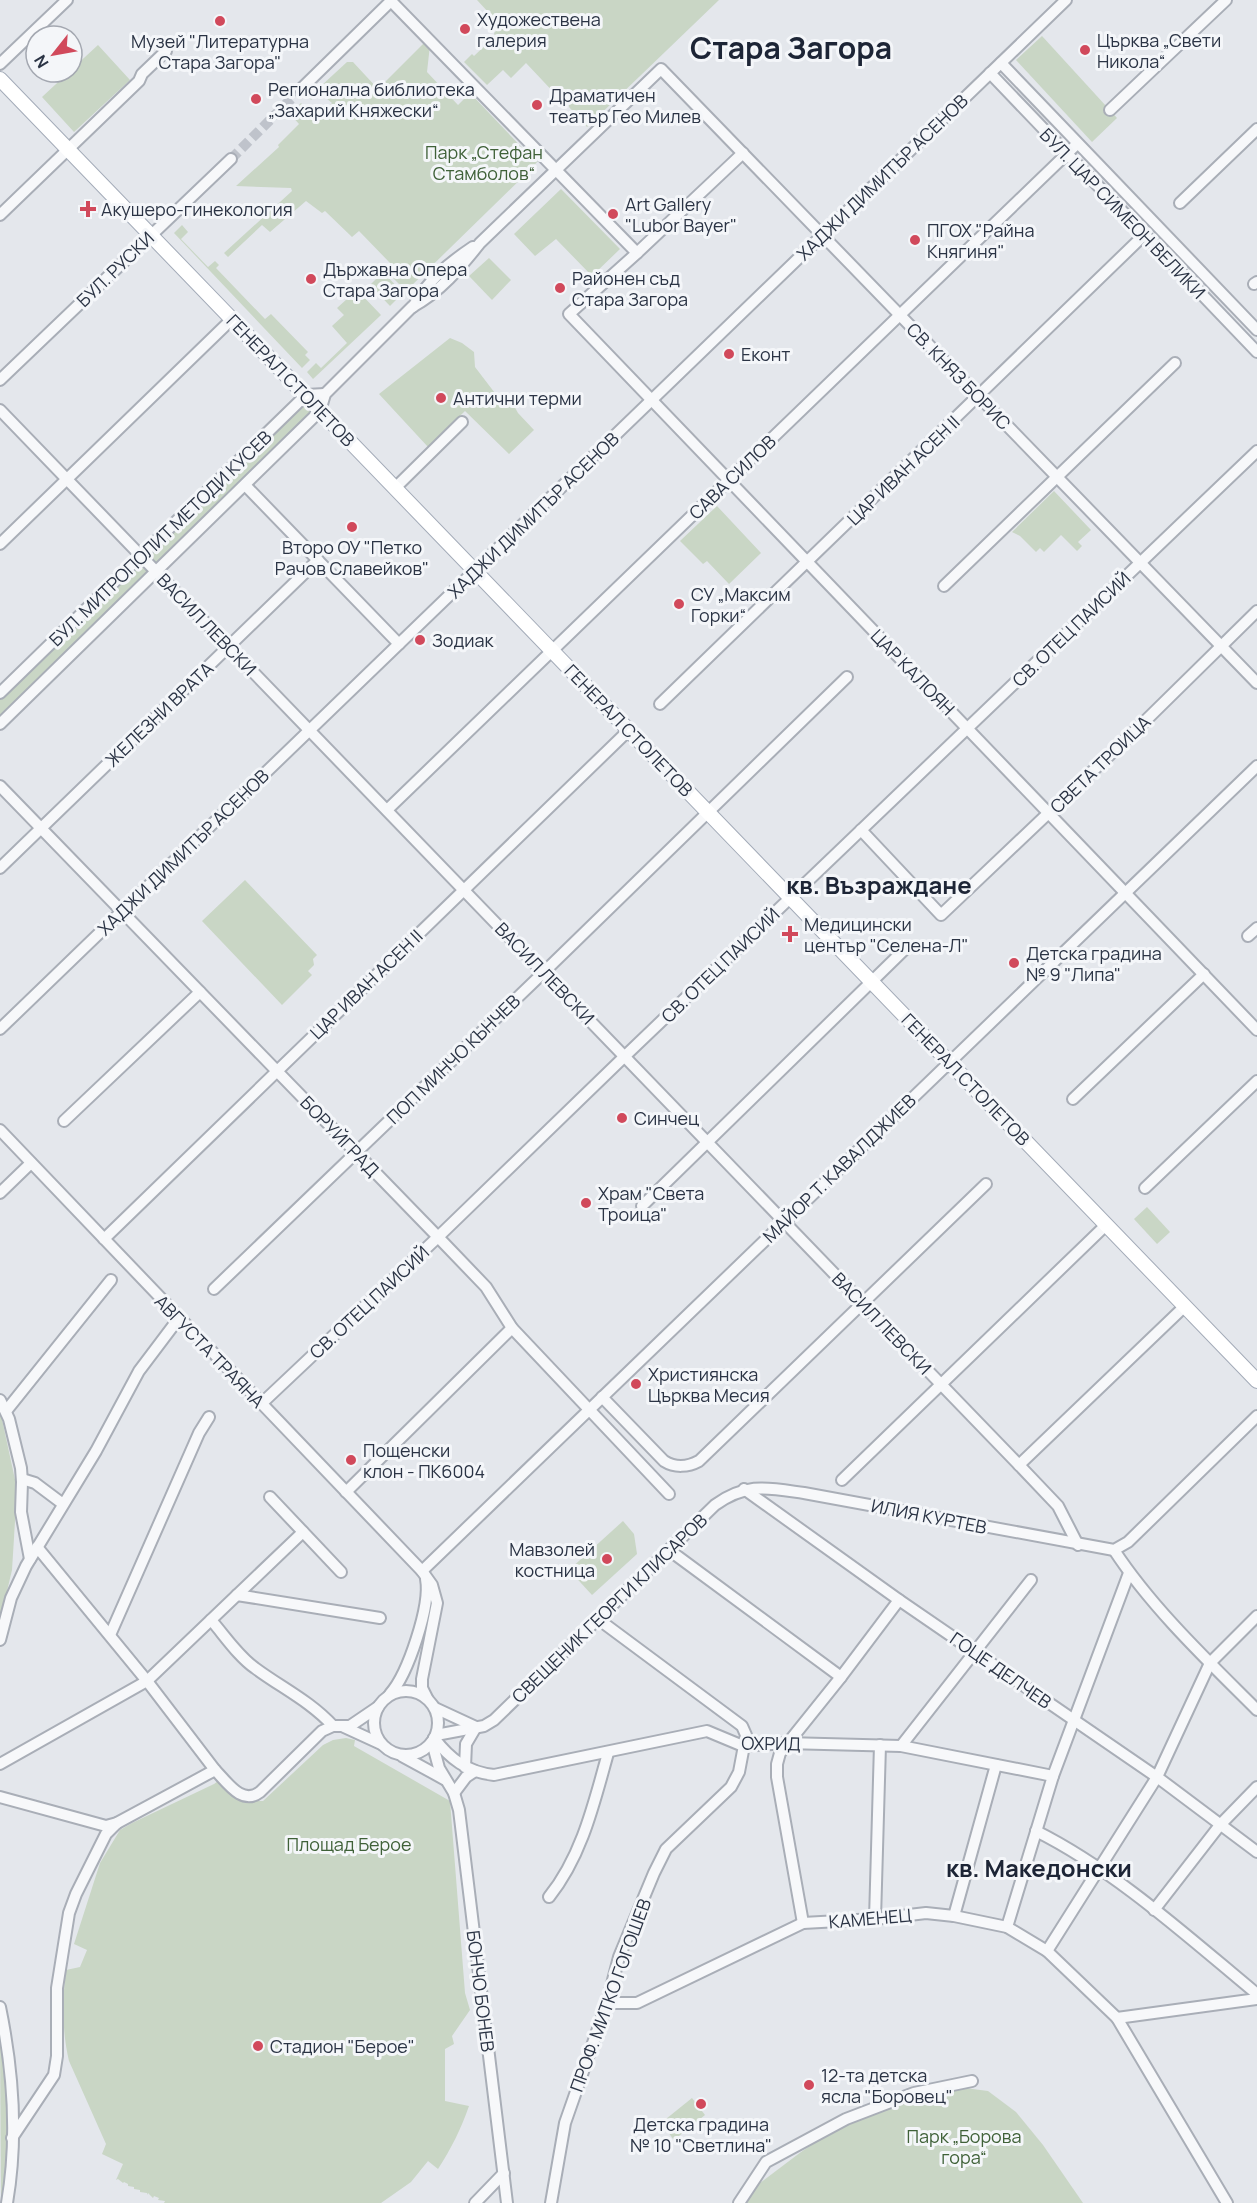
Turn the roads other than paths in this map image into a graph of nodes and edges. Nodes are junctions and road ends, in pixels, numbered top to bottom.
1 (67, 0) edge
2 (392, 0) edge
3 (1066, 0) edge
4 (1226, 0) edge
5 (166, 51) dead end
6 (1001, 63) junction
7 (0, 64) edge
8 (661, 69) joint
9 (990, 73) junction
10 (0, 79) edge
11 (301, 89) tunnel mouth
12 (1110, 110) dead end
13 (1257, 129) edge
14 (1077, 144) junction
15 (68, 149) junction
16 (743, 153) junction
17 (1067, 154) junction
18 (231, 159) tunnel mouth
19 (555, 170) junction
20 (1180, 203) dead end
21 (0, 215) edge
22 (151, 235) junction
23 (822, 235) junction
24 (1144, 235) junction
25 (637, 253) junction
26 (900, 315) junction
27 (232, 319) junction
28 (1257, 330) edge
29 (1257, 352) edge
30 (1174, 363) dead end
31 (0, 380) edge
32 (325, 394) junction
33 (306, 396) junction
34 (979, 396) junction
35 (651, 400) junction
36 (0, 410) edge
37 (320, 411) junction
38 (462, 422) dead end
39 (1257, 451) edge
40 (1057, 477) junction
41 (67, 479) junction
42 (729, 480) junction
43 (245, 485) junction
44 (395, 488) junction
45 (0, 544) edge
46 (142, 557) junction
47 (318, 560) junction
48 (807, 562) junction
49 (1140, 563) junction
50 (475, 571) junction
51 (156, 572) junction
52 (944, 586) dead end
53 (1257, 611) edge
54 (399, 644) junction
55 (1221, 646) junction
56 (229, 647) junction
57 (552, 651) junction
58 (847, 677) dead end
59 (1257, 683) edge
60 (0, 693) edge
61 (660, 704) dead end
62 (0, 724) edge
63 (967, 728) junction
64 (310, 730) junction
65 (629, 730) junction
66 (1257, 766) edge
67 (0, 786) edge
68 (387, 810) junction
69 (708, 812) junction
70 (1049, 813) junction
71 (41, 828) junction
72 (861, 830) junction
73 (0, 868) edge
74 (464, 890) junction
75 (1125, 893) junction
76 (790, 897) junction
77 (122, 912) junction
78 (1257, 928) edge
79 (1248, 936) dead end
80 (905, 949) dead end
81 (544, 972) junction
82 (1204, 975) junction
83 (872, 982) junction
84 (200, 992) junction
85 (0, 1029) edge
86 (1257, 1030) edge
87 (625, 1056) junction
88 (949, 1062) junction
89 (277, 1071) junction
90 (1257, 1082) edge
91 (1073, 1099) dead end
92 (64, 1121) dead end
93 (0, 1130) edge
94 (708, 1142) junction
95 (356, 1152) junction
96 (31, 1163) junction
97 (986, 1184) dead end
98 (1145, 1188) dead end
99 (0, 1193) edge
100 (642, 1206) dead end
101 (784, 1221) junction
102 (1106, 1225) junction
103 (438, 1237) junction
104 (104, 1239) junction
105 (111, 1280) dead end
106 (214, 1289) dead end
107 (862, 1304) junction
108 (1185, 1306) junction
109 (179, 1318) junction
110 (512, 1328) junction
111 (1257, 1381) edge
112 (942, 1385) junction
113 (602, 1397) junction
114 (0, 1400) edge
115 (261, 1404) junction
116 (589, 1410) junction
117 (6, 1411) junction
118 (1257, 1415) edge
119 (209, 1417) dead end
120 (1019, 1465) junction
121 (22, 1479) junction
122 (842, 1480) dead end
123 (744, 1489) junction
124 (346, 1492) junction
125 (669, 1494) dead end
126 (270, 1497) dead end
127 (63, 1504) junction
128 (303, 1532) junction
129 (1078, 1545) junction
130 (37, 1547) junction
131 (669, 1550) junction
132 (1114, 1551) junction
133 (30, 1559) junction
134 (422, 1571) junction
135 (342, 1572) dead end
136 (1129, 1573) junction
137 (1031, 1580) dead end
138 (237, 1596) junction
139 (899, 1600) junction
140 (1257, 1617) edge
141 (380, 1618) dead end
142 (598, 1619) junction
143 (211, 1620) junction
144 (110, 1635) junction
145 (0, 1640) edge
146 (976, 1652) junction
147 (1209, 1663) junction
148 (841, 1677) junction
149 (147, 1681) junction
150 (389, 1695) junction
151 (427, 1698) junction
152 (378, 1707) junction
153 (435, 1708) junction
154 (1257, 1710) edge
155 (1074, 1721) junction
156 (338, 1726) junction
157 (476, 1727) junction
158 (434, 1738) junction
159 (786, 1743) junction
160 (383, 1745) junction
161 (880, 1745) junction
162 (743, 1746) junction
163 (901, 1746) junction
164 (608, 1753) junction
165 (398, 1754) junction
166 (0, 1764) edge
167 (996, 1765) junction
168 (470, 1769) junction
169 (215, 1770) junction
170 (1053, 1776) junction
171 (1157, 1776) junction
172 (446, 1781) junction
173 (1257, 1787) edge
174 (454, 1793) junction
175 (0, 1797) edge
176 (117, 1823) junction
177 (1220, 1825) junction
178 (1036, 1831) junction
179 (1257, 1852) edge
180 (1099, 1869) junction
181 (549, 1897) dead end
182 (1154, 1910) junction
183 (954, 1916) junction
184 (875, 1919) junction
185 (802, 1923) junction
186 (1007, 1927) junction
187 (1047, 1951) junction
188 (1257, 1994) edge
189 (1257, 1999) edge
190 (607, 2003) junction
191 (0, 2007) edge
192 (1117, 2018) junction
193 (972, 2081) dead end
194 (12, 2138) junction
195 (504, 2173) junction
196 (7, 2203) edge
197 (475, 2203) edge
198 (507, 2203) edge
199 (551, 2203) edge
200 (739, 2203) edge
201 (1227, 2203) edge

1 - 7 street
2 - 11 street
2 - 19 street
3 - 6 street, ХАДЖИ ДИМИТЪР АСЕНОВ
4 - 12 street
5 - 15 street
6 - 9 street, ХАДЖИ ДИМИТЪР АСЕНОВ
6 - 14 street, БУЛ. ЦАР СИМЕОН ВЕЛИКИ
8 - 16 street, СВ. КНЯЗ БОРИС
8 - 19 street, БУЛ. МИТРОПОЛИТ МЕТОДИ КУСЕВ
9 - 17 street, БУЛ. ЦАР СИМЕОН ВЕЛИКИ
9 - 23 street, ХАДЖИ ДИМИТЪР АСЕНОВ
10 - 15 main road, ГЕНЕРАЛ СТОЛЕТОВ
13 - 20 street
14 - 17 street, САВА СИЛОВ
14 - 28 street, БУЛ. ЦАР СИМЕОН ВЕЛИКИ
15 - 21 street
15 - 22 main road, ГЕНЕРАЛ СТОЛЕТОВ
16 - 23 street, СВ. КНЯЗ БОРИС
16 - 25 street
17 - 24 street, БУЛ. ЦАР СИМЕОН ВЕЛИКИ
17 - 26 street, САВА СИЛОВ
18 - 22 street, БУЛ. РУСКИ
19 - 25 street
19 - 32 street, БУЛ. МИТРОПОЛИТ МЕТОДИ КУСЕВ
22 - 27 main road, ГЕНЕРАЛ СТОЛЕТОВ
22 - 31 street, БУЛ. РУСКИ
23 - 26 street, СВ. КНЯЗ БОРИС
23 - 35 street, ХАДЖИ ДИМИТЪР АСЕНОВ
24 - 29 street, БУЛ. ЦАР СИМЕОН ВЕЛИКИ
24 - 34 street, ЦАР ИВАН АСЕН II
25 - 35 street, ЦАР КАЛОЯН
26 - 34 street, СВ. КНЯЗ БОРИС
26 - 42 street, САВА СИЛОВ
27 - 33 main road, ГЕНЕРАЛ СТОЛЕТОВ
27 - 41 street
30 - 40 street
32 - 33 street
32 - 37 street, БУЛ. МИТРОПОЛИТ МЕТОДИ КУСЕВ
33 - 37 main road, ГЕНЕРАЛ СТОЛЕТОВ
33 - 46 street, БУЛ. МИТРОПОЛИТ МЕТОДИ КУСЕВ
34 - 40 street, СВ. КНЯЗ БОРИС
34 - 48 street, ЦАР ИВАН АСЕН II
35 - 42 street, ЦАР КАЛОЯН
35 - 50 street, ХАДЖИ ДИМИТЪР АСЕНОВ
36 - 41 street, ВАСИЛ ЛЕВСКИ
37 - 43 street, БУЛ. МИТРОПОЛИТ МЕТОДИ КУСЕВ
37 - 44 main road, ГЕНЕРАЛ СТОЛЕТОВ
38 - 44 street
39 - 49 street, СВ. ОТЕЦ ПАИСИЙ
40 - 49 street, СВ. КНЯЗ БОРИС
40 - 52 street
41 - 45 street
41 - 46 street, ВАСИЛ ЛЕВСКИ
42 - 48 street, ЦАР КАЛОЯН
42 - 57 street, САВА СИЛОВ
43 - 47 street
43 - 51 street, БУЛ. МИТРОПОЛИТ МЕТОДИ КУСЕВ
44 - 50 main road, ГЕНЕРАЛ СТОЛЕТОВ
46 - 51 street, ВАСИЛ ЛЕВСКИ
46 - 60 street, БУЛ. МИТРОПОЛИТ МЕТОДИ КУСЕВ
47 - 54 street
47 - 56 street, ЖЕЛЕЗНИ ВРАТА
48 - 61 street, ЦАР ИВАН АСЕН II
48 - 63 street, ЦАР КАЛОЯН
49 - 55 street, СВ. КНЯЗ БОРИС
49 - 63 street, СВ. ОТЕЦ ПАИСИЙ
50 - 54 street, ХАДЖИ ДИМИТЪР АСЕНОВ
50 - 57 main road, ГЕНЕРАЛ СТОЛЕТОВ
51 - 56 street, ВАСИЛ ЛЕВСКИ
51 - 62 street, БУЛ. МИТРОПОЛИТ МЕТОДИ КУСЕВ
53 - 55 street, СВЕТА ТРОИЦА
54 - 64 street, ХАДЖИ ДИМИТЪР АСЕНОВ
55 - 59 street, СВ. КНЯЗ БОРИС
55 - 70 street, СВЕТА ТРОИЦА
56 - 64 street, ВАСИЛ ЛЕВСКИ
56 - 71 street, ЖЕЛЕЗНИ ВРАТА
57 - 65 main road, ГЕНЕРАЛ СТОЛЕТОВ
57 - 68 street, САВА СИЛОВ
58 - 69 street, ПОП МИНЧО КЪНЧЕВ
63 - 70 street, ЦАР КАЛОЯН
63 - 72 street, СВ. ОТЕЦ ПАИСИЙ
64 - 68 street, ВАСИЛ ЛЕВСКИ
64 - 77 street, ХАДЖИ ДИМИТЪР АСЕНОВ
65 - 69 main road, ГЕНЕРАЛ СТОЛЕТОВ
65 - 74 street, ЦАР ИВАН АСЕН II
66 - 75 street, МАЙОР Т. КАВАЛДЖИЕВ
67 - 71 street, БОРУЙГРАД
68 - 74 street, ВАСИЛ ЛЕВСКИ
69 - 76 main road, ГЕНЕРАЛ СТОЛЕТОВ
69 - 81 street, ПОП МИНЧО КЪНЧЕВ
70 - 72 street, СВЕТА ТРОИЦА
70 - 75 street, ЦАР КАЛОЯН
71 - 73 street, ЖЕЛЕЗНИ ВРАТА
71 - 77 street, БОРУЙГРАД
72 - 76 street, СВ. ОТЕЦ ПАИСИЙ
74 - 81 street, ВАСИЛ ЛЕВСКИ
74 - 89 street, ЦАР ИВАН АСЕН II
75 - 82 street, ЦАР КАЛОЯН
75 - 88 street, МАЙОР Т. КАВАЛДЖИЕВ
76 - 83 main road, ГЕНЕРАЛ СТОЛЕТОВ
76 - 87 street, СВ. ОТЕЦ ПАИСИЙ
77 - 84 street, БОРУЙГРАД
77 - 85 street, ХАДЖИ ДИМИТЪР АСЕНОВ
78 - 79 street
80 - 83 street
81 - 87 street, ВАСИЛ ЛЕВСКИ
81 - 95 street, ПОП МИНЧО КЪНЧЕВ
82 - 86 street, ЦАР КАЛОЯН
82 - 91 street
83 - 88 main road, ГЕНЕРАЛ СТОЛЕТОВ
83 - 94 street
84 - 89 street, БОРУЙГРАД
84 - 92 street
87 - 94 street, ВАСИЛ ЛЕВСКИ
87 - 103 street, СВ. ОТЕЦ ПАИСИЙ
88 - 101 street, МАЙОР Т. КАВАЛДЖИЕВ
88 - 102 main road, ГЕНЕРАЛ СТОЛЕТОВ
89 - 95 street, БОРУЙГРАД
89 - 104 street, ЦАР ИВАН АСЕН II
90 - 98 street
93 - 96 street, АВГУСТА ТРАЯНА
94 - 100 street
94 - 101 street, ВАСИЛ ЛЕВСКИ
95 - 103 street, БОРУЙГРАД
95 - 106 street, ПОП МИНЧО КЪНЧЕВ
96 - 99 street
96 - 104 street, АВГУСТА ТРАЯНА
97 - 107 street
101 - 107 street, ВАСИЛ ЛЕВСКИ
101 - 113 street, МАЙОР Т. КАВАЛДЖИЕВ
102 - 108 main road, ГЕНЕРАЛ СТОЛЕТОВ
102 - 112 street
103 - 110 street, БОРУЙГРАД
103 - 115 street, СВ. ОТЕЦ ПАИСИЙ
104 - 109 street, АВГУСТА ТРАЯНА
105 - 117 street
107 - 112 street, ВАСИЛ ЛЕВСКИ
107 - 113 street
108 - 111 main road, ГЕНЕРАЛ СТОЛЕТОВ
108 - 120 street
109 - 115 street, АВГУСТА ТРАЯНА
109 - 127 street
110 - 116 street, БОРУЙГРАД
110 - 124 street
112 - 120 street, ВАСИЛ ЛЕВСКИ
112 - 122 street
113 - 116 street, МАЙОР Т. КАВАЛДЖИЕВ
114 - 117 street
115 - 124 street, АВГУСТА ТРАЯНА
116 - 125 street, БОРУЙГРАД
116 - 134 street, МАЙОР Т. КАВАЛДЖИЕВ
117 - 121 street
118 - 132 street
119 - 144 street
120 - 129 street, ВАСИЛ ЛЕВСКИ
121 - 127 street
121 - 133 street
123 - 129 street, ИЛИЯ КУРТЕВ
123 - 131 street, СВЕЩЕНИК ГЕОРГИ КЛИСАРОВ
123 - 139 street, ГОЦЕ ДЕЛЧЕВ
124 - 134 street, АВГУСТА ТРАЯНА
126 - 128 street
127 - 130 street
128 - 135 street
128 - 138 street
129 - 132 street, ИЛИЯ КУРТЕВ
130 - 133 street
130 - 144 street
131 - 142 street, СВЕЩЕНИК ГЕОРГИ КЛИСАРОВ
131 - 148 street
132 - 136 street
133 - 145 street
134 - 150 street
134 - 151 street, АВГУСТА ТРАЯНА
136 - 147 street
136 - 155 street
137 - 146 street
138 - 141 street
138 - 143 street
139 - 146 street, ГОЦЕ ДЕЛЧЕВ
139 - 148 street
140 - 147 street
142 - 157 street, СВЕЩЕНИК ГЕОРГИ КЛИСАРОВ
142 - 162 street
143 - 149 street
143 - 156 street
144 - 149 street
146 - 155 street, ГОЦЕ ДЕЛЧЕВ
146 - 163 street
147 - 154 street
147 - 171 street
148 - 159 street
149 - 166 street
149 - 169 street
150 - 151 street
150 - 152 street
151 - 153 street
152 - 156 street
152 - 160 street
153 - 157 street
153 - 158 street
155 - 170 street
155 - 171 street, ГОЦЕ ДЕЛЧЕВ
156 - 160 street
156 - 169 street
157 - 158 street, СВЕЩЕНИК ГЕОРГИ КЛИСАРОВ
157 - 168 street
158 - 165 street
158 - 168 street
158 - 172 street, БОНЧО БОНЕВ
159 - 161 street, ОХРИД
159 - 162 street, ОХРИД
159 - 185 street
160 - 165 street
161 - 163 street, ОХРИД
161 - 184 street
162 - 164 street, ОХРИД
162 - 190 street, ПРОФ. МИТКО ГОГОШЕВ
163 - 167 street, ОХРИД
164 - 168 street, ОХРИД
164 - 181 street
165 - 172 street, БОНЧО БОНЕВ
167 - 170 street, ОХРИД
167 - 183 street
168 - 174 street
169 - 176 street
170 - 178 street
171 - 177 street, ГОЦЕ ДЕЛЧЕВ
171 - 180 street
172 - 174 street, БОНЧО БОНЕВ
173 - 177 street
174 - 195 street, БОНЧО БОНЕВ
175 - 176 street
176 - 194 street
177 - 179 street, ГОЦЕ ДЕЛЧЕВ
177 - 182 street
178 - 180 street
178 - 186 street
180 - 182 street
180 - 187 street
182 - 188 street
183 - 184 street, КАМЕНЕЦ
183 - 186 street, КАМЕНЕЦ
184 - 185 street, КАМЕНЕЦ
185 - 190 street, КАМЕНЕЦ
186 - 187 street, КАМЕНЕЦ
187 - 192 street, КАМЕНЕЦ
189 - 192 street
190 - 199 street, ПРОФ. МИТКО ГОГОШЕВ
191 - 194 street
192 - 201 street, КАМЕНЕЦ
193 - 200 street
194 - 196 street
195 - 197 street
195 - 198 street, БОНЧО БОНЕВ

